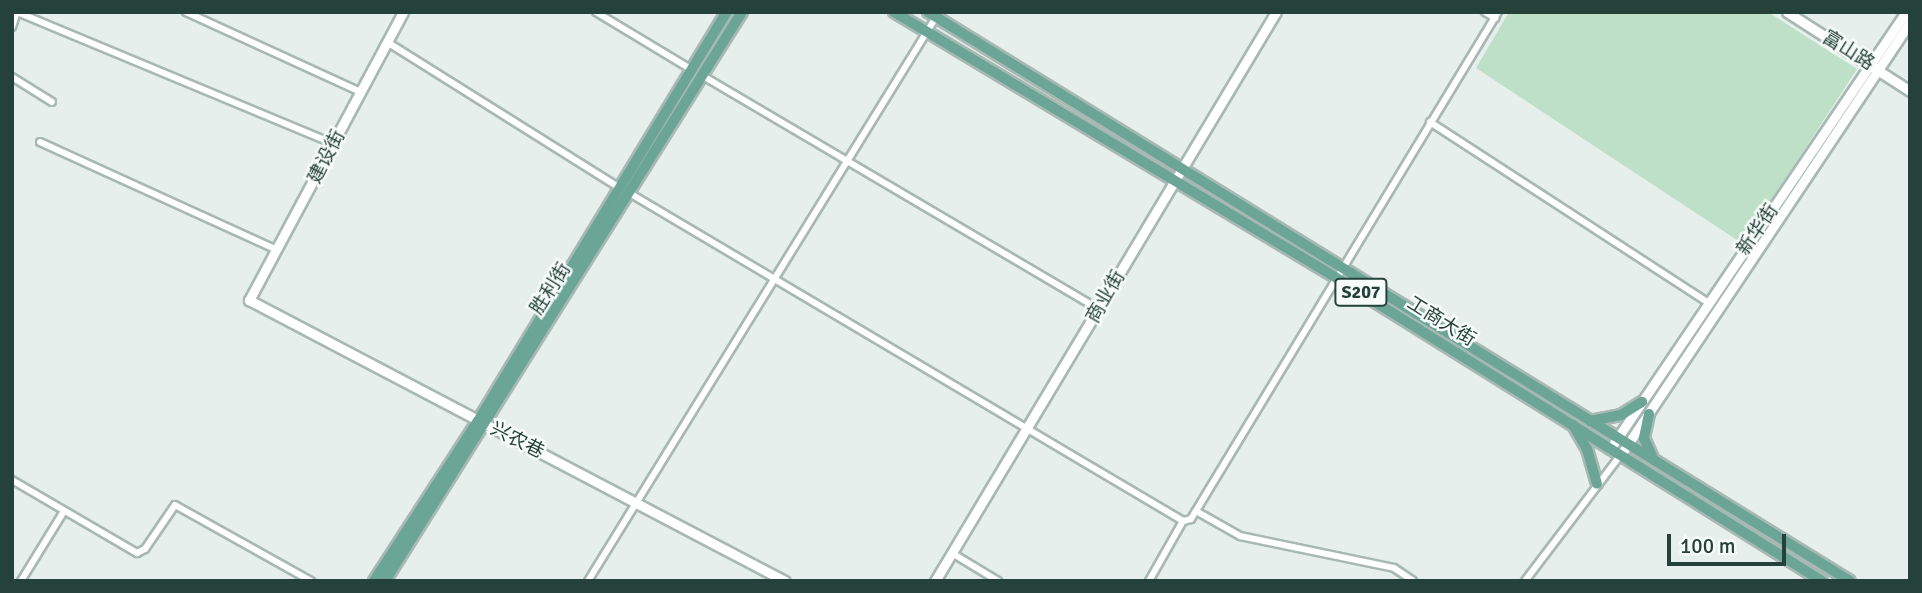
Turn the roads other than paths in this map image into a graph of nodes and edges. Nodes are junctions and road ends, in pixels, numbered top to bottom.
1 (17, 12) edge
2 (186, 12) edge
3 (403, 12) edge
4 (596, 12) edge
5 (727, 12) edge
6 (742, 12) edge
7 (894, 12) edge
8 (1276, 12) edge
9 (1485, 12) edge
10 (1787, 12) edge
11 (1906, 12) edge
12 (932, 15) edge
13 (1496, 15) edge
14 (1910, 22) edge
15 (12, 27) edge
16 (926, 31) junction
17 (387, 42) junction
18 (1874, 67) junction
19 (692, 70) junction
20 (703, 76) junction
21 (12, 77) edge
22 (1910, 91) edge
23 (361, 92) junction
24 (52, 102) dead end
25 (1430, 122) junction
26 (40, 142) dead end
27 (334, 144) junction
28 (848, 160) junction
29 (1181, 167) junction
30 (1173, 180) junction
31 (618, 187) junction
32 (631, 194) junction
33 (277, 250) junction
34 (1342, 265) junction
35 (1335, 276) junction
36 (775, 277) junction
37 (249, 300) joint
38 (1709, 303) junction
39 (1099, 309) junction
40 (1642, 402) junction
41 (1649, 414) junction
42 (1590, 421) junction
43 (1570, 422) junction
44 (482, 423) junction
45 (1028, 429) junction
46 (1617, 439) junction
47 (1628, 446) junction
48 (1611, 449) junction
49 (1620, 456) junction
50 (1659, 465) junction
51 (12, 480) edge
52 (1597, 484) junction
53 (636, 502) junction
54 (64, 511) junction
55 (1196, 511) junction
56 (1183, 521) junction
57 (952, 553) junction
58 (21, 581) edge
59 (311, 581) edge
60 (374, 581) edge
61 (384, 581) edge
62 (588, 581) edge
63 (785, 581) edge
64 (935, 581) edge
65 (998, 581) edge
66 (1149, 581) edge
67 (1413, 581) edge
68 (1525, 581) edge
69 (1822, 581) edge
70 (1850, 581) edge

1 - 15 street
1 - 27 street
2 - 23 street
3 - 17 street, 建设街
4 - 19 street
5 - 19 main road, 胜利街
6 - 20 main road, 胜利街
7 - 16 main road, 工商大街 / S207
8 - 29 street, 商业街
9 - 13 street
10 - 18 street, 富山路
11 - 18 street, 新华街
12 - 16 street
12 - 29 main road, 工商大街 / S207
13 - 25 street
14 - 18 street, 新华街
16 - 28 street
16 - 30 main road, 工商大街 / S207
17 - 23 street, 建设街
17 - 31 street
18 - 22 street, 富山路
18 - 38 street, 新华街
18 - 41 street, 新华街
19 - 31 main road, 胜利街
20 - 28 street
20 - 32 main road, 胜利街
21 - 24 street
23 - 27 street, 建设街
25 - 34 street
25 - 38 street
26 - 33 street
27 - 33 street, 建设街
28 - 36 street
28 - 39 street
29 - 30 street, 商业街
29 - 34 main road, 工商大街 / S207
30 - 35 main road, 工商大街 / S207
30 - 39 street, 商业街
31 - 44 main road, 胜利街
32 - 36 street
32 - 44 main road, 胜利街
33 - 37 street, 建设街
34 - 35 street
34 - 42 main road, 工商大街 / S207
35 - 43 main road, 工商大街 / S207
35 - 55 street
36 - 45 street
36 - 53 street
37 - 44 street, 兴农巷
38 - 40 street, 新华街
39 - 45 street, 商业街
40 - 42 main road
40 - 46 street, 新华街
41 - 47 street, 新华街
41 - 50 main road
42 - 46 main road, 工商大街 / S207
43 - 48 main road, 工商大街 / S207
43 - 52 main road
44 - 53 street, 兴农巷
44 - 60 main road, 胜利街
44 - 61 main road, 胜利街
45 - 56 street
45 - 57 street, 商业街
46 - 47 main road, 工商大街 / S207
46 - 48 street, 新华街
47 - 49 street, 新华街
47 - 50 main road, 工商大街 / S207
48 - 49 main road, 工商大街 / S207
49 - 52 street
49 - 69 main road, 工商大街 / S207
50 - 70 main road, 工商大街 / S207
51 - 54 street
52 - 68 street
53 - 62 street
53 - 63 street, 兴农巷
54 - 58 street
54 - 59 street
55 - 56 street
55 - 67 street
56 - 66 street
57 - 64 street, 商业街
57 - 65 street

